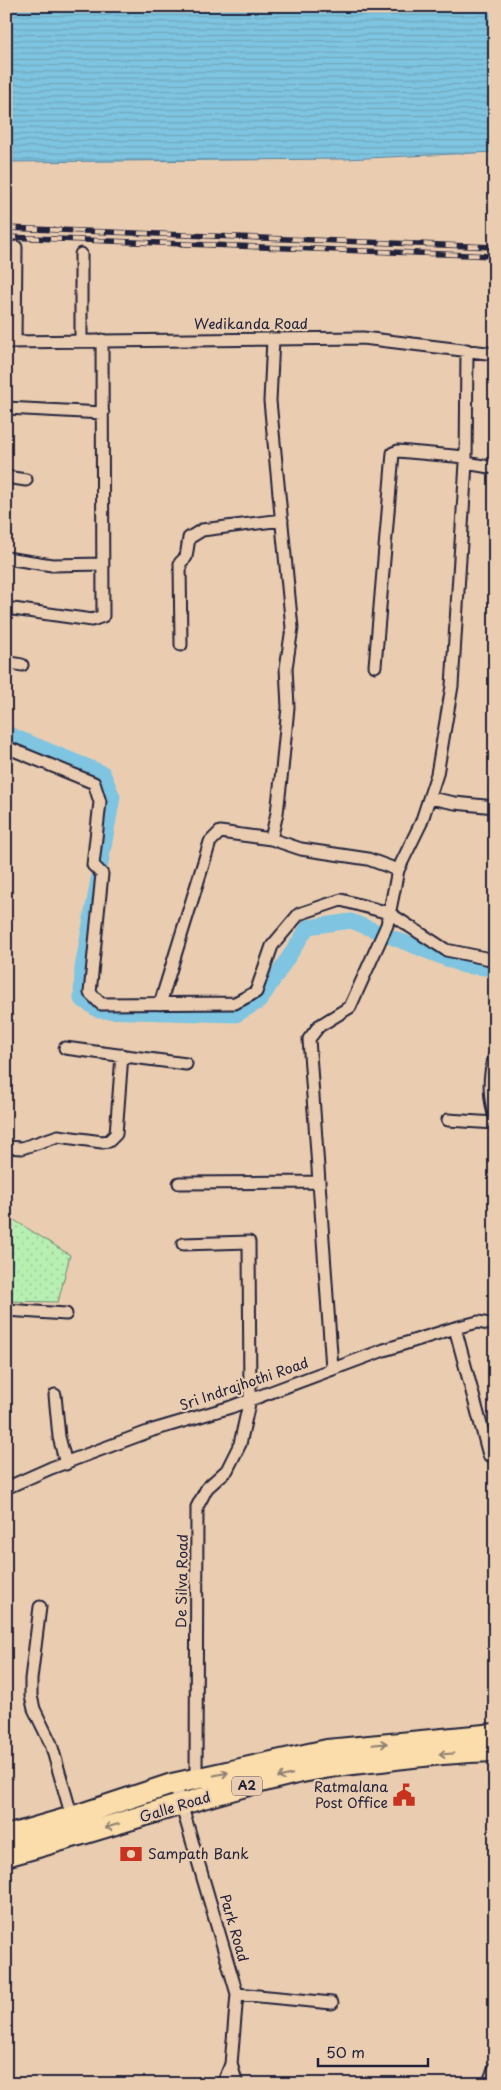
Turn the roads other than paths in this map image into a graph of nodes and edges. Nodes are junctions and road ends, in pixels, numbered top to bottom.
1 (16, 247) dead end
2 (81, 254) dead end
3 (102, 340) junction
4 (274, 340) junction
5 (81, 341) junction
6 (11, 342) edge
7 (467, 350) junction
8 (495, 354) edge
9 (6, 408) edge
10 (103, 413) junction
11 (466, 460) junction
12 (495, 468) edge
13 (6, 477) edge
14 (26, 480) dead end
15 (282, 520) junction
16 (6, 558) edge
17 (103, 564) junction
18 (6, 608) edge
19 (181, 645) dead end
20 (6, 662) edge
21 (22, 665) dead end
22 (375, 666) dead end
23 (6, 747) edge
24 (430, 798) junction
25 (495, 807) edge
26 (271, 839) junction
27 (398, 870) junction
28 (389, 913) junction
29 (495, 960) edge
30 (160, 1004) junction
31 (65, 1048) dead end
32 (122, 1055) junction
33 (495, 1056) edge
34 (186, 1064) dead end
35 (495, 1118) edge
36 (448, 1120) dead end
37 (495, 1123) edge
38 (6, 1147) edge
39 (319, 1182) junction
40 (179, 1183) dead end
41 (183, 1244) dead end
42 (6, 1310) edge
43 (66, 1314) dead end
44 (495, 1325) edge
45 (455, 1328) junction
46 (332, 1368) junction
47 (56, 1395) dead end
48 (250, 1399) junction
49 (489, 1455) dead end
50 (66, 1464) junction
51 (6, 1488) edge
52 (40, 1607) dead end
53 (495, 1734) edge
54 (495, 1751) edge
55 (196, 1779) junction
56 (175, 1783) junction
57 (182, 1804) junction
58 (72, 1817) junction
59 (6, 1836) edge
60 (6, 1856) edge
61 (237, 1994) junction
62 (332, 2003) dead end
63 (231, 2064) junction
64 (495, 2067) edge
65 (222, 2084) edge
66 (237, 2084) edge
67 (488, 2084) edge

1 - 6 street
2 - 5 street
3 - 4 street, Wedikanda Road
3 - 5 street, Wedikanda Road
3 - 10 street
4 - 7 street, Wedikanda Road
4 - 15 street
5 - 6 street, Wedikanda Road
7 - 8 street, Wedikanda Road
7 - 11 street
9 - 10 street
10 - 17 street
11 - 12 street
11 - 22 street
11 - 24 street
13 - 14 street
15 - 19 street
15 - 26 street
16 - 17 street
17 - 18 street
20 - 21 street
23 - 30 street
24 - 25 street
24 - 27 street
26 - 27 street
26 - 30 street
27 - 28 street
28 - 29 street
28 - 30 street
28 - 39 street
31 - 32 street
32 - 34 street
32 - 38 street
33 - 35 street
36 - 37 street
39 - 40 street
39 - 46 street
41 - 48 street, De Silva Road
42 - 43 street
44 - 45 street, Sri Indrajhothi Road
45 - 46 street, Sri Indrajhothi Road
45 - 49 street
46 - 48 street, Sri Indrajhothi Road
47 - 50 street
48 - 50 street, Sri Indrajhothi Road
48 - 55 street, De Silva Road
50 - 51 street, Sri Indrajhothi Road
52 - 58 street
55 -> 53 highway, Galle Road / A2
54 -> 57 highway, Galle Road / A2
55 - 56 highway, Galle Road / A2
56 - 57 street, Park Road
56 - 58 highway, Galle Road / A2
57 -> 60 highway, Galle Road / A2
57 - 61 street, Park Road
58 - 59 highway, Galle Road / A2
61 - 62 street
61 - 63 street, Park Road
63 - 65 street
63 - 66 street, Park Road
64 - 67 street

